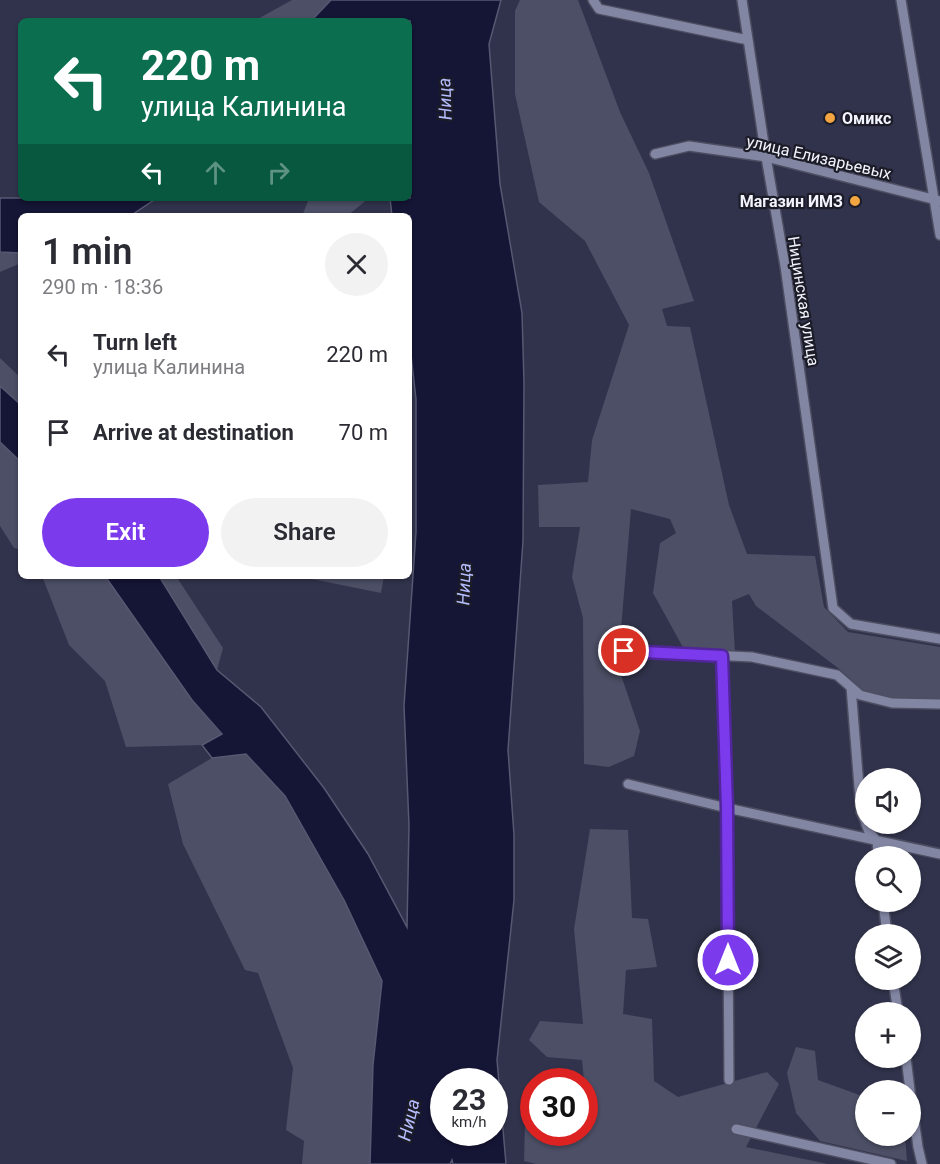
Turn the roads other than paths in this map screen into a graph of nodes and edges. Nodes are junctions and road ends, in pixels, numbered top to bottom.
1 (593, 0) edge
2 (742, 0) edge
3 (901, 0) edge
4 (747, 40) junction
5 (655, 154) dead end
6 (765, 157) junction
7 (937, 201) edge
8 (940, 234) edge
9 (940, 639) edge
10 (624, 651) dead end
11 (722, 656) junction
12 (851, 687) junction
13 (940, 704) edge
14 (857, 768) edge
15 (628, 784) dead end
16 (727, 808) junction
17 (871, 834) edge
18 (876, 841) junction
19 (877, 846) edge
20 (940, 854) edge
21 (729, 1080) dead end
22 (736, 1129) dead end
23 (918, 1146) edge
24 (891, 1164) edge
25 (922, 1164) edge

1 - 4 street
2 - 4 street, Ницинская улица
3 - 7 street
4 - 6 street, Ницинская улица
5 - 6 street, улица Елизарьевых
6 - 7 street, улица Елизарьевых
6 - 9 street, Ницинская улица
7 - 8 street
10 - 11 street
11 - 12 street
11 - 16 street
12 - 13 street
12 - 14 street
15 - 16 street
16 - 18 street
16 - 21 street
17 - 18 street
18 - 19 street
18 - 20 street
22 - 24 street
23 - 25 street

